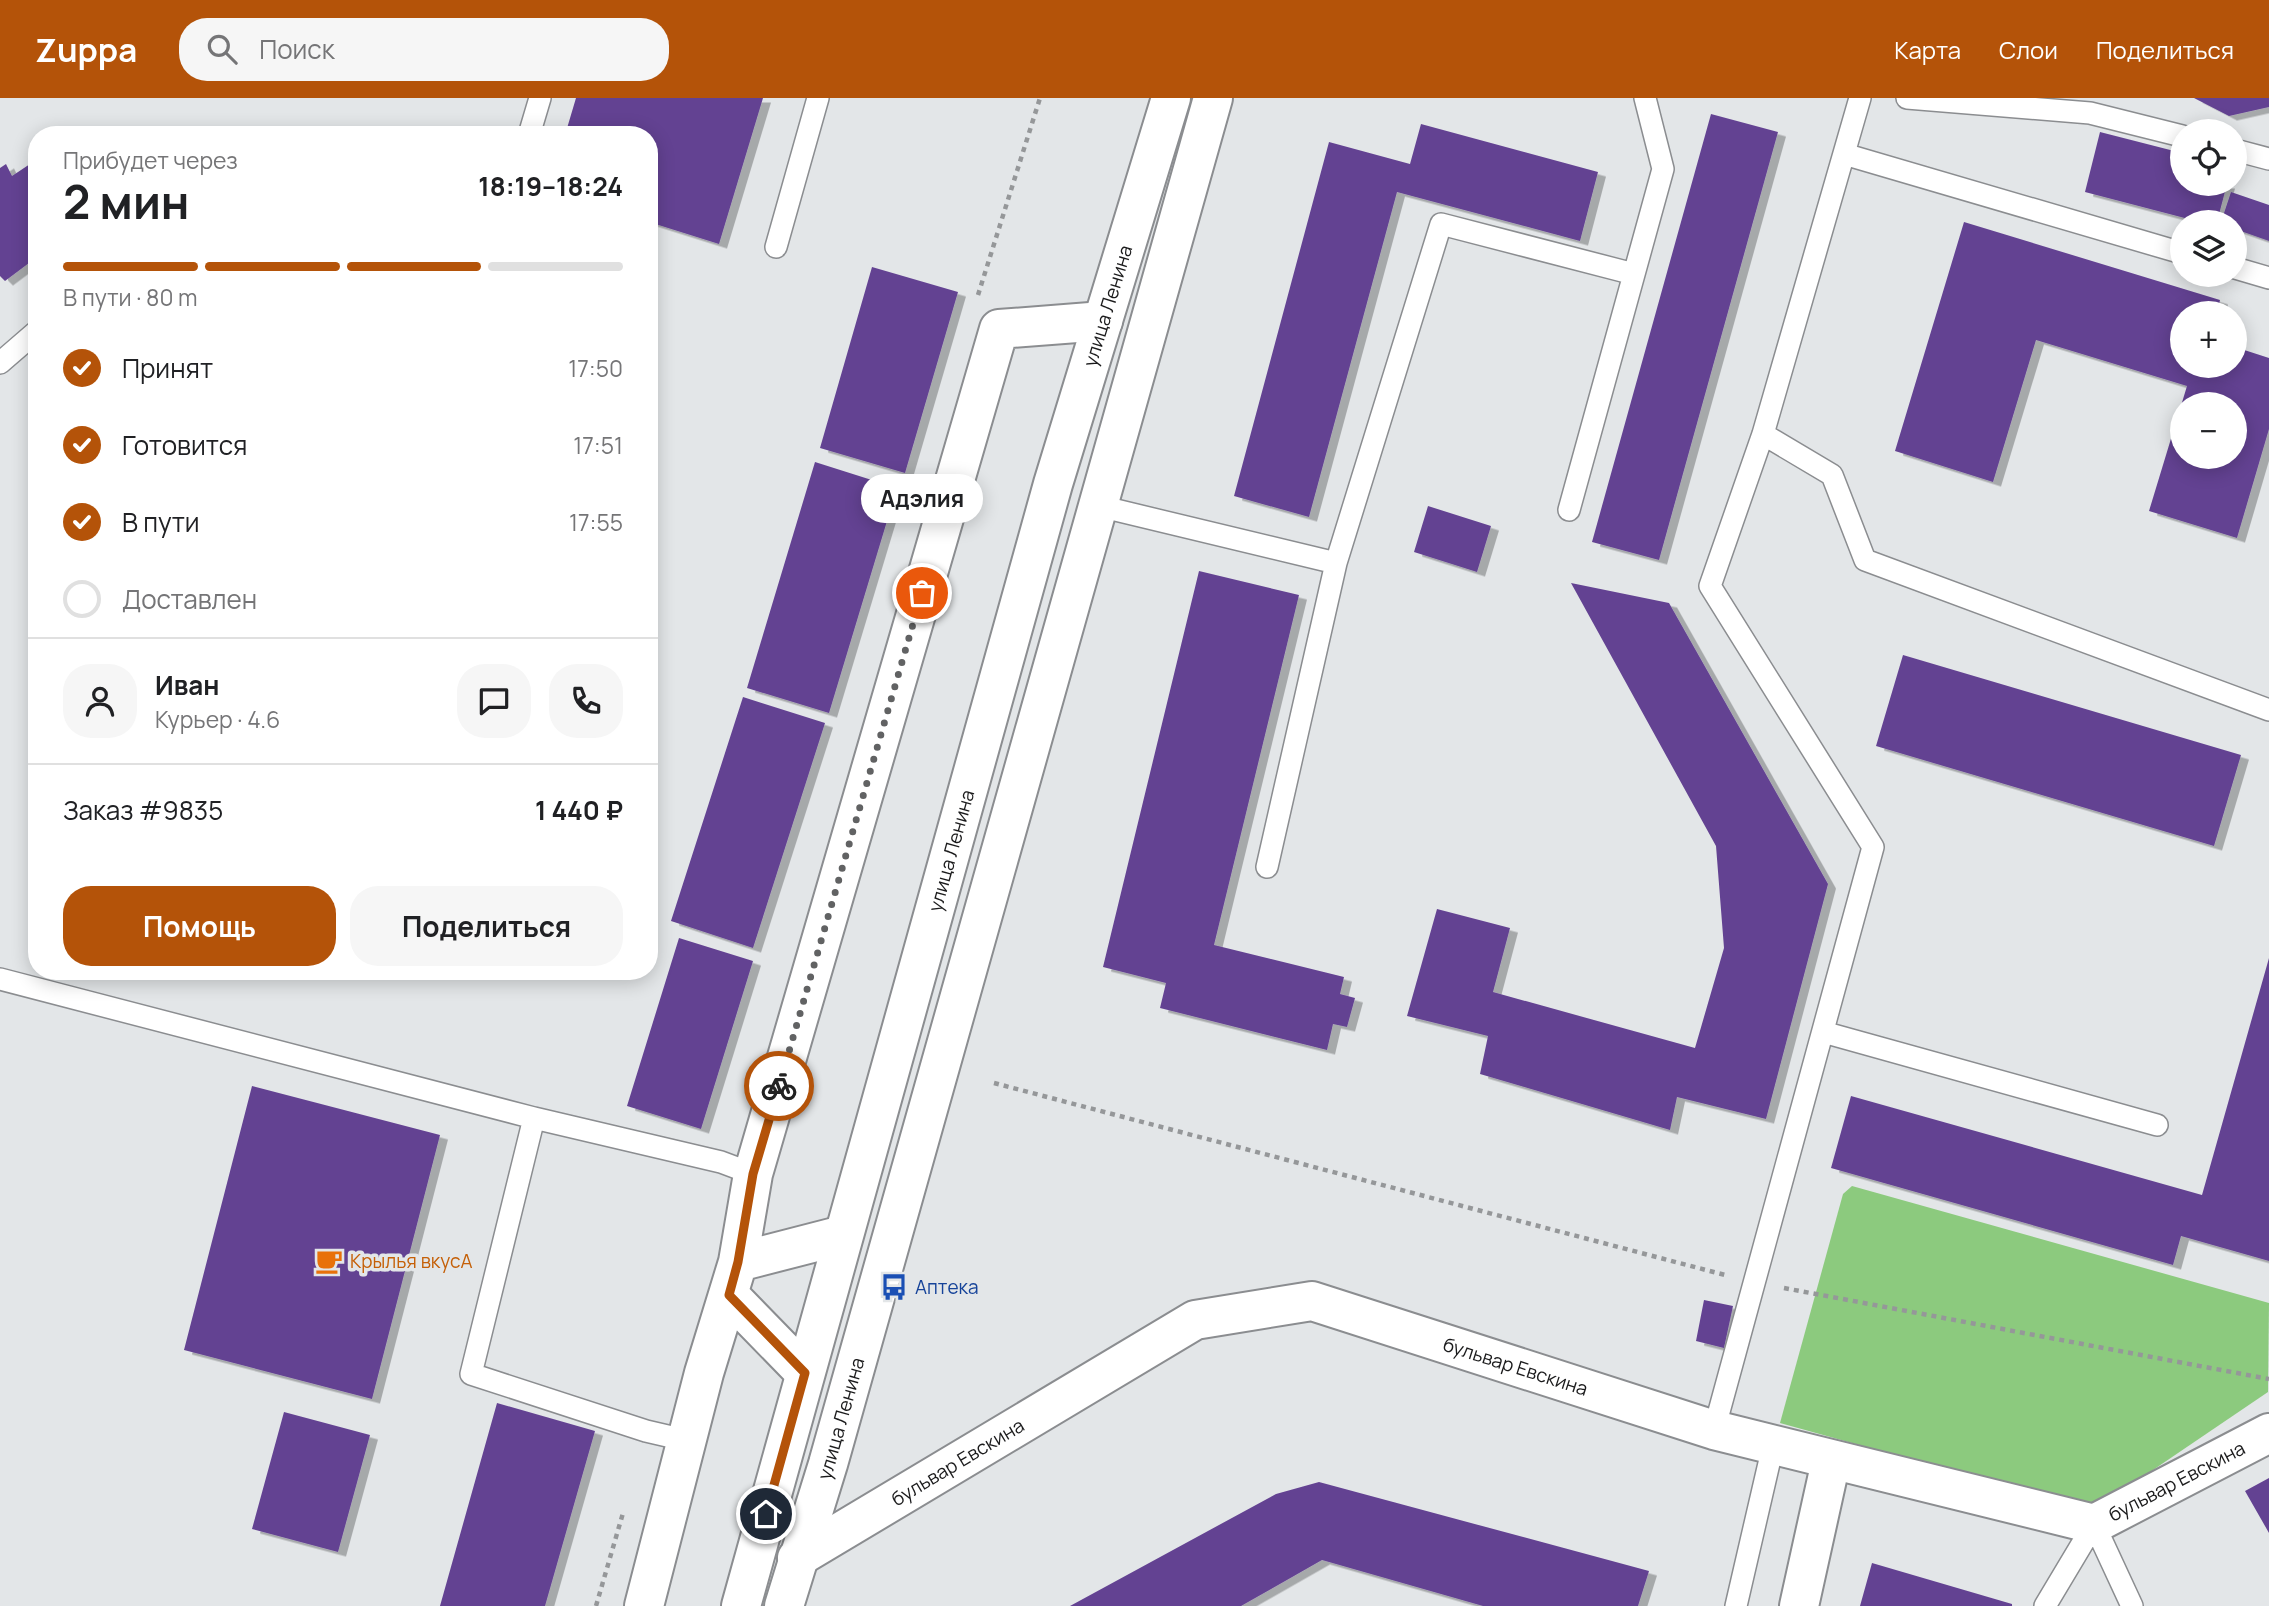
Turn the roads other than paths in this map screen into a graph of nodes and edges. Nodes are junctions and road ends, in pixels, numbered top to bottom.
1 (540, 98) edge
2 (818, 98) edge
3 (1171, 98) edge
4 (1213, 98) edge
5 (1645, 98) edge
6 (1860, 98) edge
7 (1907, 98) edge
8 (532, 126) edge
9 (2170, 133) edge
10 (2247, 153) edge
11 (1844, 154) junction
12 (2269, 159) edge
13 (776, 247) dead end
14 (2170, 249) edge
15 (2247, 272) edge
16 (1634, 274) junction
17 (2269, 278) edge
18 (1103, 321) junction
19 (28, 339) edge
20 (0, 363) edge
21 (1763, 434) junction
22 (1099, 506) junction
23 (1569, 510) dead end
24 (1336, 563) junction
25 (2269, 710) edge
26 (1267, 867) dead end
27 (0, 979) edge
28 (1823, 1032) junction
29 (534, 1118) junction
30 (2157, 1125) dead end
31 (753, 1174) junction
32 (844, 1235) junction
33 (734, 1279) junction
34 (805, 1373) junction
35 (1714, 1430) junction
36 (2269, 1433) edge
37 (689, 1441) junction
38 (1773, 1446) junction
39 (1831, 1461) junction
40 (2094, 1524) junction
41 (797, 1558) junction
42 (644, 1606) edge
43 (741, 1606) edge
44 (784, 1606) edge
45 (1736, 1606) edge
46 (1799, 1606) edge
47 (2045, 1606) edge
48 (2132, 1606) edge

1 - 8 lane
2 - 13 lane
3 - 18 street, улица Ленина
4 - 22 street, улица Ленина
5 - 16 lane
6 - 11 lane
7 - 9 lane
10 - 12 lane
11 - 14 lane
11 - 21 lane
15 - 17 lane
16 - 23 lane
16 - 24 lane
18 - 31 street
18 - 32 street, улица Ленина
19 - 20 lane
21 - 25 lane
21 - 28 lane
22 - 24 lane
22 - 41 street, улица Ленина
24 - 26 lane
27 - 29 lane
28 - 30 lane
28 - 35 lane
29 - 31 lane
29 - 37 lane
31 - 33 street
32 - 33 street
32 - 34 street, улица Ленина
33 - 34 street
33 - 37 street
34 - 43 street, улица Ленина
35 - 38 street, бульвар Евскина
35 - 41 street, бульвар Евскина
36 - 40 street, бульвар Евскина
37 - 42 street
38 - 39 street, бульвар Евскина
38 - 45 lane
39 - 40 street, бульвар Евскина
39 - 46 street
40 - 47 lane
40 - 48 lane
41 - 44 street, улица Ленина

